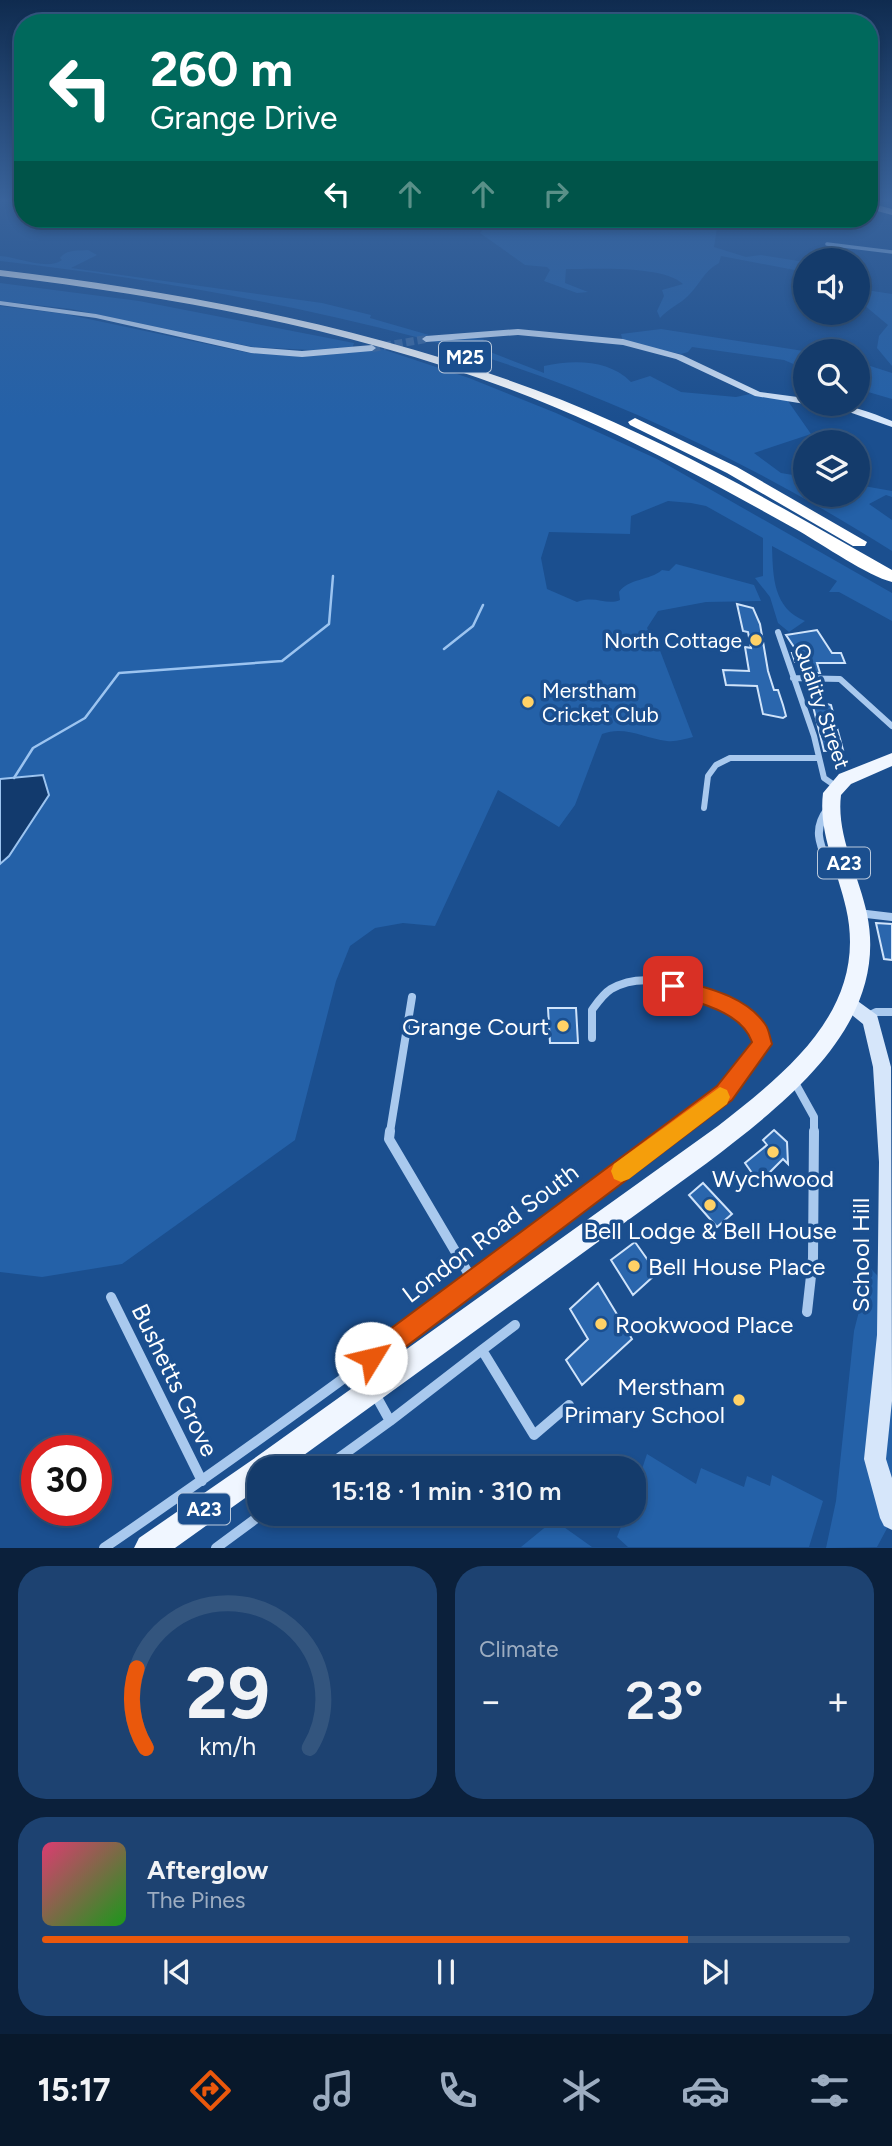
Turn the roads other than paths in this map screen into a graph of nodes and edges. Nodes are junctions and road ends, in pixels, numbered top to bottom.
1 (2, 273) edge
2 (65, 273) edge
3 (0, 280) edge
4 (91, 285) junction
5 (0, 303) edge
6 (426, 339) tunnel mouth
7 (372, 348) tunnel mouth
8 (793, 399) edge
9 (870, 415) edge
10 (892, 424) edge
11 (892, 561) edge
12 (892, 577) edge
13 (778, 632) dead end
14 (793, 678) junction
15 (892, 726) edge
16 (817, 758) junction
17 (892, 759) edge
18 (837, 786) junction
19 (704, 808) dead end
20 (857, 914) junction
21 (892, 917) edge
22 (412, 997) dead end
23 (858, 1009) junction
24 (892, 1012) edge
25 (592, 1038) dead end
26 (792, 1077) junction
27 (474, 1283) junction
28 (111, 1297) dead end
29 (807, 1312) dead end
30 (515, 1325) dead end
31 (482, 1350) junction
32 (399, 1355) junction
33 (373, 1392) junction
34 (569, 1405) dead end
35 (390, 1421) junction
36 (280, 1456) edge
37 (342, 1456) edge
38 (247, 1479) edge
39 (202, 1481) junction
40 (892, 1518) edge
41 (247, 1525) edge
42 (104, 1548) edge
43 (149, 1548) edge
44 (216, 1548) edge

1 - 4 highway, M25
2 - 11 highway, M25
3 - 4 highway, M25
4 - 12 highway, M25
5 - 7 street
6 - 8 street
9 - 10 street
13 - 14 street, Quality Street
14 - 15 street
14 - 16 street, Quality Street
16 - 18 street, Quality Street
16 - 19 street
17 - 18 main road
18 - 20 main road, A23
20 - 21 street
20 - 23 main road, A23
22 - 27 street
23 - 24 street
23 - 26 main road, London Road South / A23
23 - 40 street, School Hill
25 - 27 street, London Road South
26 - 29 street
26 - 32 main road, London Road South / A23
27 - 32 street, London Road South
28 - 39 street, Bushetts Grove
30 - 31 street
31 - 34 street
31 - 35 street
32 - 33 main road, London Road South / A23
32 - 39 street, London Road South
33 - 35 street
33 - 36 main road, London Road South / A23
35 - 37 street
38 - 43 main road, A23
39 - 42 street, London Road South
41 - 44 street

